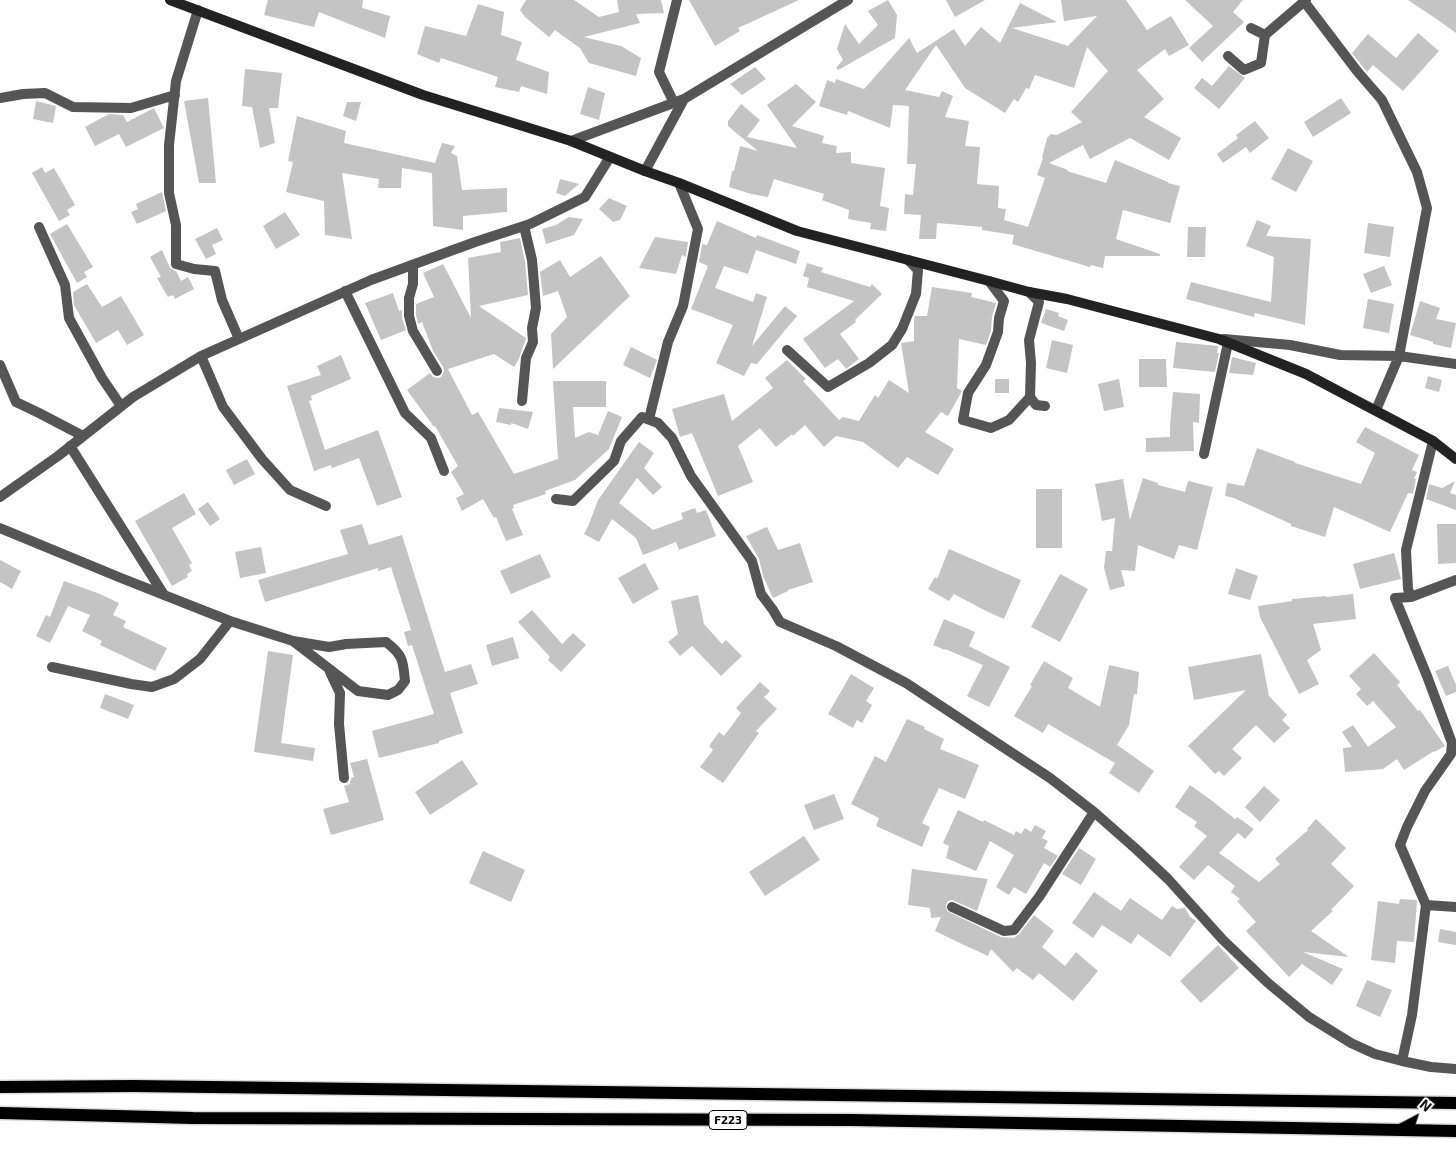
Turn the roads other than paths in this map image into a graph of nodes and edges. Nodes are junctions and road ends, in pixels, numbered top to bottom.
1 (170, 0) edge
2 (677, 0) edge
3 (848, 0) edge
4 (1304, 1) edge
5 (198, 10) junction
6 (1251, 28) dead end
7 (1264, 35) junction
8 (1228, 56) dead end
9 (175, 95) junction
10 (0, 98) edge
11 (679, 101) junction
12 (571, 141) junction
13 (610, 157) junction
14 (645, 171) junction
15 (679, 182) junction
16 (524, 226) junction
17 (39, 227) dead end
18 (908, 260) junction
19 (413, 265) junction
20 (989, 281) junction
21 (345, 291) junction
22 (1028, 292) junction
23 (239, 339) junction
24 (1224, 341) junction
25 (787, 350) dead end
26 (201, 356) junction
27 (1399, 356) junction
28 (1456, 364) edge
29 (0, 365) edge
30 (437, 371) dead end
31 (1030, 397) junction
32 (522, 401) dead end
33 (122, 406) junction
34 (1045, 406) dead end
35 (1376, 410) junction
36 (648, 419) junction
37 (82, 436) junction
38 (1433, 441) junction
39 (70, 446) junction
40 (1204, 454) dead end
41 (1456, 459) edge
42 (444, 471) dead end
43 (0, 497) edge
44 (556, 499) dead end
45 (326, 506) dead end
46 (0, 528) edge
47 (1456, 580) edge
48 (164, 595) junction
49 (1411, 598) junction
50 (230, 621) junction
51 (293, 641) junction
52 (52, 667) dead end
53 (329, 669) junction
54 (344, 778) dead end
55 (1094, 812) junction
56 (1426, 905) junction
57 (952, 907) dead end
58 (1456, 907) edge
59 (1402, 1061) junction
60 (1456, 1069) edge
61 (0, 1087) edge
62 (1456, 1103) edge
63 (0, 1114) edge
64 (1456, 1131) edge

1 - 5 main road
2 - 11 street
3 - 11 street
4 - 7 street
4 - 27 street
5 - 9 street
5 - 12 main road
6 - 7 street
7 - 8 street
9 - 10 street
9 - 23 street
11 - 12 street
11 - 14 street
12 - 13 main road
13 - 14 main road
13 - 16 street
14 - 15 main road
15 - 18 main road
15 - 36 street
16 - 19 street
16 - 32 street
17 - 33 street
18 - 20 main road
18 - 25 street
19 - 21 street
19 - 30 street
20 - 22 main road
20 - 31 street
21 - 23 street
21 - 42 street
22 - 24 main road
22 - 31 street
23 - 26 street
24 - 27 street
24 - 35 main road
24 - 40 street
26 - 33 street
26 - 45 street
27 - 28 street
27 - 35 street
29 - 37 street
31 - 34 street
33 - 37 street
35 - 38 main road
36 - 44 street
36 - 55 street
37 - 39 street
38 - 41 main road
38 - 49 street
39 - 43 street
39 - 48 street
46 - 48 street
47 - 49 street
48 - 50 street
49 - 56 street
50 - 51 street
50 - 52 street
51 - 53 street
51 - 53 street
53 - 54 street
55 - 57 street
55 - 59 street
56 - 58 street
56 - 59 street
59 - 60 street
61 - 62 main road, F223
63 - 64 main road, F223

